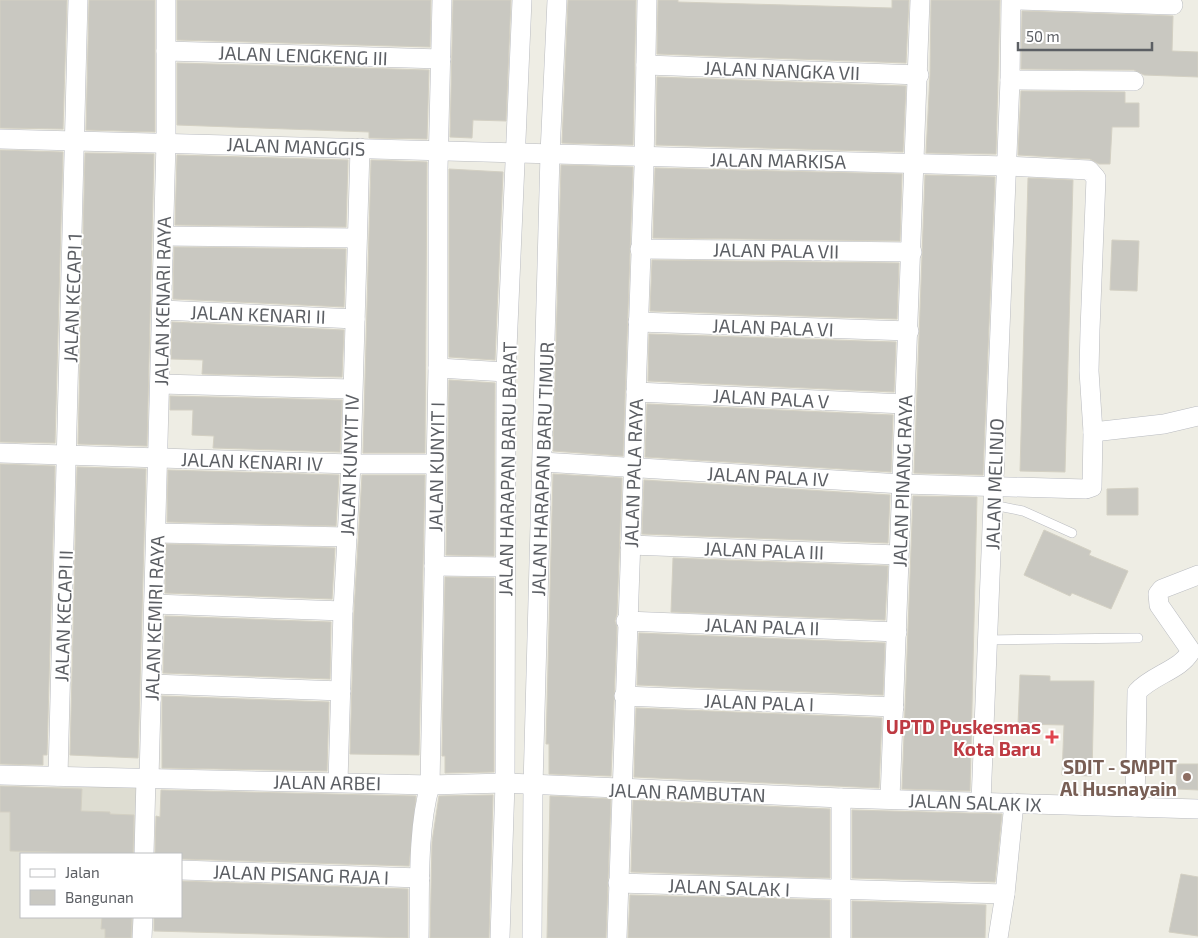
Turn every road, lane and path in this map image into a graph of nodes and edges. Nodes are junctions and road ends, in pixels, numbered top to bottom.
1 (78, 0) edge
2 (166, 0) edge
3 (442, 0) edge
4 (522, 0) edge
5 (557, 0) edge
6 (647, 0) edge
7 (920, 0) edge
8 (1011, 0) edge
9 (1018, 0) edge
10 (1172, 5) dead end
11 (166, 51) junction
12 (440, 59) junction
13 (646, 65) junction
14 (919, 75) junction
15 (1010, 80) junction
16 (1134, 82) dead end
17 (0, 139) edge
18 (76, 140) junction
19 (166, 142) junction
20 (360, 148) junction
21 (438, 150) junction
22 (517, 152) junction
23 (550, 154) junction
24 (643, 157) junction
25 (915, 163) junction
26 (1006, 166) junction
27 (164, 236) junction
28 (357, 238) junction
29 (640, 248) junction
30 (912, 252) junction
31 (162, 310) junction
32 (355, 319) junction
33 (638, 322) junction
34 (909, 331) junction
35 (438, 368) junction
36 (506, 372) junction
37 (160, 384) junction
38 (352, 389) junction
39 (636, 392) junction
40 (905, 404) junction
41 (1198, 416) edge
42 (1094, 432) junction
43 (0, 453) edge
44 (67, 456) junction
45 (158, 459) junction
46 (542, 462) junction
47 (351, 464) junction
48 (436, 464) junction
49 (633, 468) junction
50 (902, 484) junction
51 (993, 496) junction
52 (156, 533) junction
53 (1072, 533) dead end
54 (347, 537) junction
55 (630, 545) junction
56 (898, 555) junction
57 (434, 566) junction
58 (505, 567) junction
59 (1198, 575) edge
60 (154, 604) junction
61 (343, 611) junction
62 (626, 621) junction
63 (897, 632) junction
64 (1138, 638) dead end
65 (987, 640) junction
66 (152, 684) junction
67 (341, 691) junction
68 (624, 696) junction
69 (894, 707) junction
70 (0, 775) edge
71 (58, 776) junction
72 (148, 778) junction
73 (338, 782) junction
74 (505, 783) junction
75 (430, 785) junction
76 (533, 786) junction
77 (621, 789) junction
78 (841, 798) junction
79 (890, 799) junction
80 (981, 802) junction
81 (1014, 803) junction
82 (1136, 807) junction
83 (1198, 809) edge
84 (144, 853) edge
85 (182, 870) edge
86 (420, 878) junction
87 (618, 883) junction
88 (841, 890) junction
89 (1005, 894) junction
90 (142, 918) edge
91 (142, 938) edge
92 (419, 938) edge
93 (500, 938) edge
94 (532, 938) edge
95 (617, 938) edge
96 (841, 938) edge
97 (998, 938) edge

1 - 18 street, JALAN KECAPI 1
2 - 11 street, JALAN KENARI RAYA
3 - 12 street, JALAN KUNYIT I
4 - 22 street, JALAN HARAPAN BARU BARAT
5 - 23 street, JALAN HARAPAN BARU TIMUR
6 - 13 street, JALAN PALA RAYA
7 - 14 street, JALAN PINANG RAYA
8 - 15 street, JALAN MELINJO
9 - 10 street
11 - 12 street, JALAN LENGKENG III
11 - 19 street, JALAN KENARI RAYA
12 - 21 street, JALAN KUNYIT I
13 - 14 street, JALAN NANGKA VII
13 - 24 street, JALAN PALA RAYA
14 - 25 street, JALAN PINANG RAYA
15 - 16 street
15 - 26 street, JALAN MELINJO
17 - 18 street, JALAN MANGGIS
18 - 19 street, JALAN MANGGIS
18 - 44 street, JALAN KECAPI 1
19 - 20 street, JALAN MANGGIS
19 - 27 street, JALAN KENARI RAYA
20 - 21 street, JALAN MANGGIS
20 - 28 street, JALAN KUNYIT IV
21 - 22 street, JALAN MANGGIS
21 - 35 street, JALAN KUNYIT I
22 - 23 street, JALAN MANGGIS
22 - 36 street, JALAN HARAPAN BARU BARAT
23 - 24 street, JALAN MARKISA
23 - 46 street, JALAN HARAPAN BARU TIMUR
24 - 25 street, JALAN MARKISA
24 - 29 street, JALAN PALA RAYA
25 - 26 street, JALAN MARKISA
25 - 30 street, JALAN PINANG RAYA
26 - 42 street, JALAN MARKISA
26 - 51 street, JALAN MELINJO
27 - 28 street
27 - 31 street, JALAN KENARI RAYA
28 - 32 street, JALAN KUNYIT IV
29 - 30 street, JALAN PALA VII
29 - 33 street, JALAN PALA RAYA
30 - 34 street, JALAN PINANG RAYA
31 - 32 street, JALAN KENARI II
31 - 37 street, JALAN KENARI RAYA
32 - 38 street, JALAN KUNYIT IV
33 - 34 street, JALAN PALA VI
33 - 39 street, JALAN PALA RAYA
34 - 40 street, JALAN PINANG RAYA
35 - 36 street
35 - 48 street, JALAN KUNYIT I
36 - 58 street, JALAN HARAPAN BARU BARAT
37 - 38 street
37 - 45 street, JALAN KENARI RAYA
38 - 47 street, JALAN KUNYIT IV
39 - 40 street, JALAN PALA V
39 - 49 street, JALAN PALA RAYA
40 - 50 street, JALAN PINANG RAYA
41 - 42 street
42 - 51 street, JALAN PALA IV
43 - 44 street, JALAN KENARI IV
44 - 45 street, JALAN KENARI IV
44 - 71 street, JALAN KECAPI II
45 - 47 street, JALAN KENARI IV
45 - 52 street, JALAN KEMIRI RAYA
46 - 49 street, JALAN PALA IV
46 - 76 street, JALAN HARAPAN BARU TIMUR
47 - 48 street, JALAN KENARI IV
47 - 54 street, JALAN KUNYIT IV
48 - 57 street, JALAN KUNYIT I
49 - 50 street, JALAN PALA IV
49 - 55 street, JALAN PALA RAYA
50 - 51 street, JALAN PALA IV
50 - 56 street, JALAN PINANG RAYA
51 - 53 lane
51 - 65 street, JALAN MELINJO
52 - 54 street
52 - 60 street, JALAN KEMIRI RAYA
54 - 61 street, JALAN KUNYIT IV
55 - 56 street, JALAN PALA III
55 - 62 street, JALAN PALA RAYA
56 - 63 street, JALAN PINANG RAYA
57 - 58 street
57 - 75 street, JALAN KUNYIT I
58 - 74 street, JALAN HARAPAN BARU BARAT
59 - 82 street
60 - 61 street
60 - 66 street, JALAN KEMIRI RAYA
61 - 67 street, JALAN KUNYIT IV
62 - 63 street, JALAN PALA II
62 - 68 street, JALAN PALA RAYA
63 - 69 street, JALAN PINANG RAYA
64 - 65 lane
65 - 80 street, JALAN MELINJO
66 - 67 street
66 - 72 street, JALAN KEMIRI RAYA
67 - 73 street, JALAN KUNYIT IV
68 - 69 street, JALAN PALA I
68 - 77 street, JALAN PALA RAYA
69 - 79 street, JALAN PINANG RAYA
70 - 71 street, JALAN ARBEI
71 - 72 street, JALAN ARBEI
72 - 73 street, JALAN ARBEI
72 - 84 street, JALAN KEMIRI RAYA
73 - 75 street, JALAN ARBEI
74 - 75 street, JALAN ARBEI
74 - 76 street, JALAN RAMBUTAN
74 - 93 street, JALAN HARAPAN BARU BARAT
75 - 86 street, JALAN KUNYIT I
76 - 77 street, JALAN RAMBUTAN
76 - 94 street, JALAN HARAPAN BARU TIMUR
77 - 78 street, JALAN RAMBUTAN
77 - 87 street, JALAN PALA RAYA
78 - 79 street, JALAN SALAK IX
78 - 88 street
79 - 80 street, JALAN SALAK IX
80 - 81 street, JALAN SALAK IX
81 - 82 street, JALAN SALAK IX
81 - 89 street
82 - 83 street, JALAN SALAK IX
85 - 86 street, JALAN PISANG RAJA I
86 - 92 street, JALAN KUNYIT I
87 - 88 street, JALAN SALAK I
87 - 95 street, JALAN PALA RAYA
88 - 89 street, JALAN SALAK I
88 - 96 street
89 - 97 street
90 - 91 street

